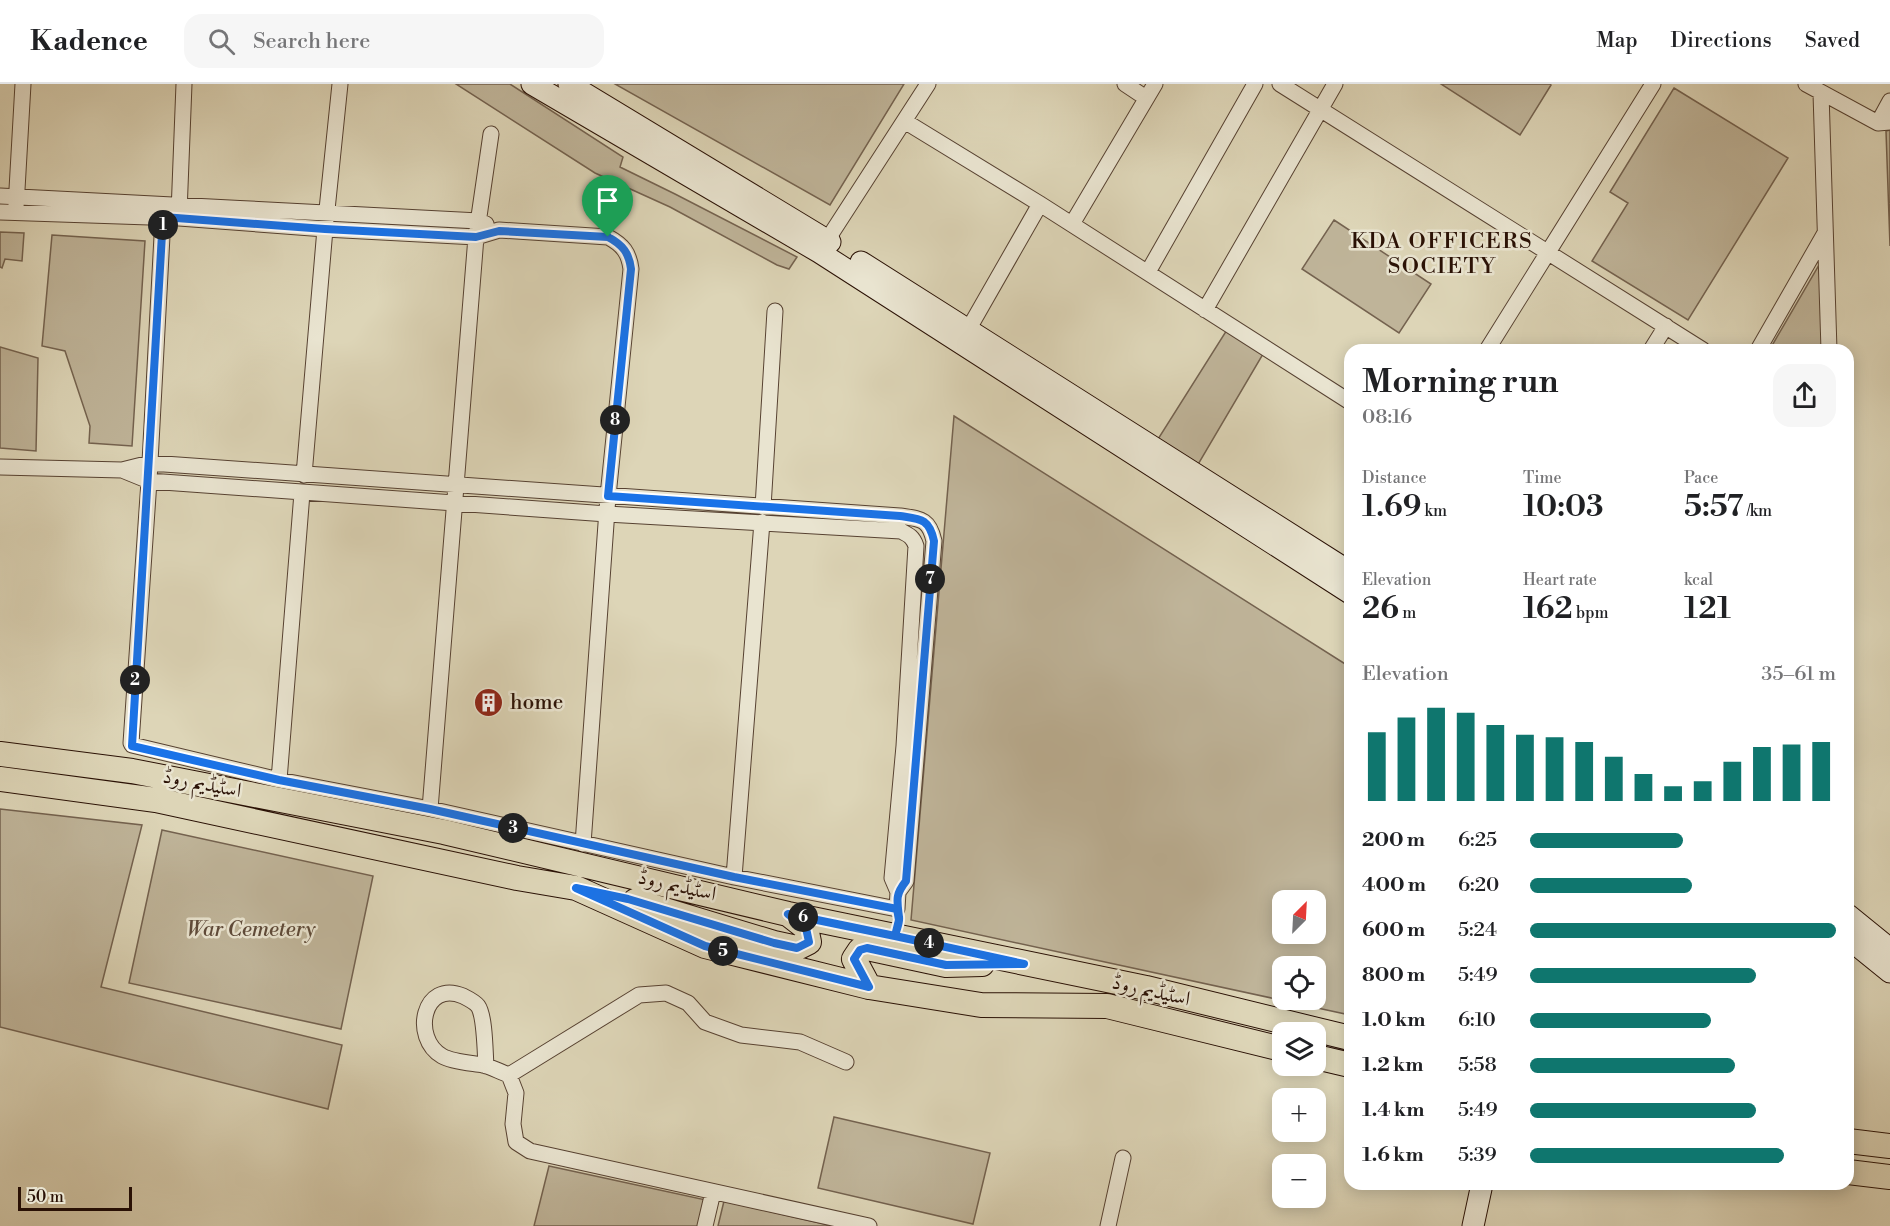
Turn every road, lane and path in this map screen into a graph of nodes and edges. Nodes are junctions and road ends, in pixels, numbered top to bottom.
1 (24, 84) edge
2 (184, 84) edge
3 (340, 84) edge
4 (532, 84) edge
5 (568, 84) edge
6 (928, 84) edge
7 (1125, 84) edge
8 (1155, 84) edge
9 (1255, 84) edge
10 (1280, 84) edge
11 (1335, 84) edge
12 (1653, 84) edge
13 (1806, 84) edge
14 (1821, 93) junction
15 (1146, 98) junction
16 (1890, 101) edge
17 (1319, 109) junction
18 (906, 122) junction
19 (1884, 122) edge
20 (491, 134) dead end
21 (0, 196) edge
22 (17, 196) junction
23 (1040, 204) junction
24 (179, 211) junction
25 (0, 212) edge
26 (16, 212) junction
27 (163, 217) junction
28 (326, 222) junction
29 (1072, 224) junction
30 (477, 229) junction
31 (1825, 233) junction
32 (823, 246) junction
33 (1548, 252) junction
34 (1148, 272) junction
35 (1205, 310) junction
36 (775, 311) dead end
37 (1666, 326) junction
38 (968, 330) junction
39 (1491, 344) edge
40 (1655, 344) edge
41 (1694, 344) edge
42 (1761, 344) edge
43 (1829, 344) edge
44 (1344, 398) edge
45 (150, 464) junction
46 (0, 467) edge
47 (122, 470) junction
48 (304, 475) junction
49 (149, 481) junction
50 (455, 486) junction
51 (302, 493) junction
52 (608, 496) junction
53 (453, 502) junction
54 (606, 514) junction
55 (762, 515) junction
56 (1344, 576) edge
57 (1344, 576) edge
58 (0, 754) edge
59 (0, 779) edge
60 (279, 780) junction
61 (430, 809) junction
62 (583, 844) junction
63 (734, 877) junction
64 (576, 888) junction
65 (897, 909) junction
66 (788, 914) junction
67 (1854, 920) edge
68 (895, 936) junction
69 (1854, 943) edge
70 (1890, 949) edge
71 (1024, 964) junction
72 (1890, 972) edge
73 (869, 987) junction
74 (1344, 1037) edge
75 (1272, 1047) edge
76 (1326, 1059) edge
77 (846, 1062) dead end
78 (1344, 1064) edge
79 (486, 1066) junction
80 (509, 1075) junction
81 (1854, 1142) edge
82 (1890, 1146) edge
83 (1123, 1158) dead end
84 (1854, 1173) edge
85 (1890, 1177) edge
86 (1481, 1190) edge
87 (713, 1192) junction
88 (705, 1226) edge
89 (869, 1226) edge
90 (1108, 1226) edge
91 (1473, 1226) edge

1 - 22 street
2 - 24 street
3 - 28 street
4 - 32 street
5 - 32 street
6 - 18 street
7 - 15 street
8 - 15 street
9 - 34 street
10 - 17 street
11 - 17 street
12 - 33 street
13 - 14 street
14 - 19 street
14 - 31 street
15 - 29 street
16 - 19 street
17 - 33 street
17 - 35 street
18 - 23 street
18 - 32 street
20 - 30 street
21 - 22 street
22 - 24 street
22 - 26 street
23 - 29 street
23 - 38 street
24 - 27 street
24 - 28 street
25 - 26 street
26 - 27 street
27 - 45 street
28 - 30 street
28 - 48 street
29 - 34 street
30 - 50 street
30 - 52 street
31 - 42 street
31 - 43 street
32 - 38 street
32 - 56 street
33 - 37 street
33 - 39 street
34 - 35 street
35 - 44 street
36 - 55 street
37 - 40 street
37 - 41 street
38 - 57 street
45 - 47 street
45 - 48 street
45 - 49 street
46 - 47 street
47 - 49 street
48 - 50 street
49 - 51 street
49 - 60 street
50 - 52 street
50 - 53 street
51 - 53 street
51 - 60 street
52 - 54 street
52 - 55 street
53 - 54 street
53 - 61 street
54 - 55 street
54 - 62 street
55 - 63 street
55 - 65 street
58 - 66 main road, اسٹیڈیم روڈ
59 - 64 main road, اسٹیڈیم روڈ
60 - 61 street
61 - 62 street
62 - 63 street
63 - 65 street
64 - 66 main road
64 - 73 main road, اسٹیڈیم روڈ
65 - 68 street
66 - 68 main road, اسٹیڈیم روڈ
67 - 70 street
68 - 71 main road, اسٹیڈیم روڈ
69 - 72 street
71 - 73 main road
71 - 74 main road, اسٹیڈیم روڈ
73 - 75 main road, اسٹیڈیم روڈ
76 - 78 main road
77 - 80 street
79 - 79 street
79 - 80 street
80 - 87 street
81 - 82 main road
83 - 90 street
84 - 85 main road
86 - 91 street
87 - 88 street
87 - 89 street

